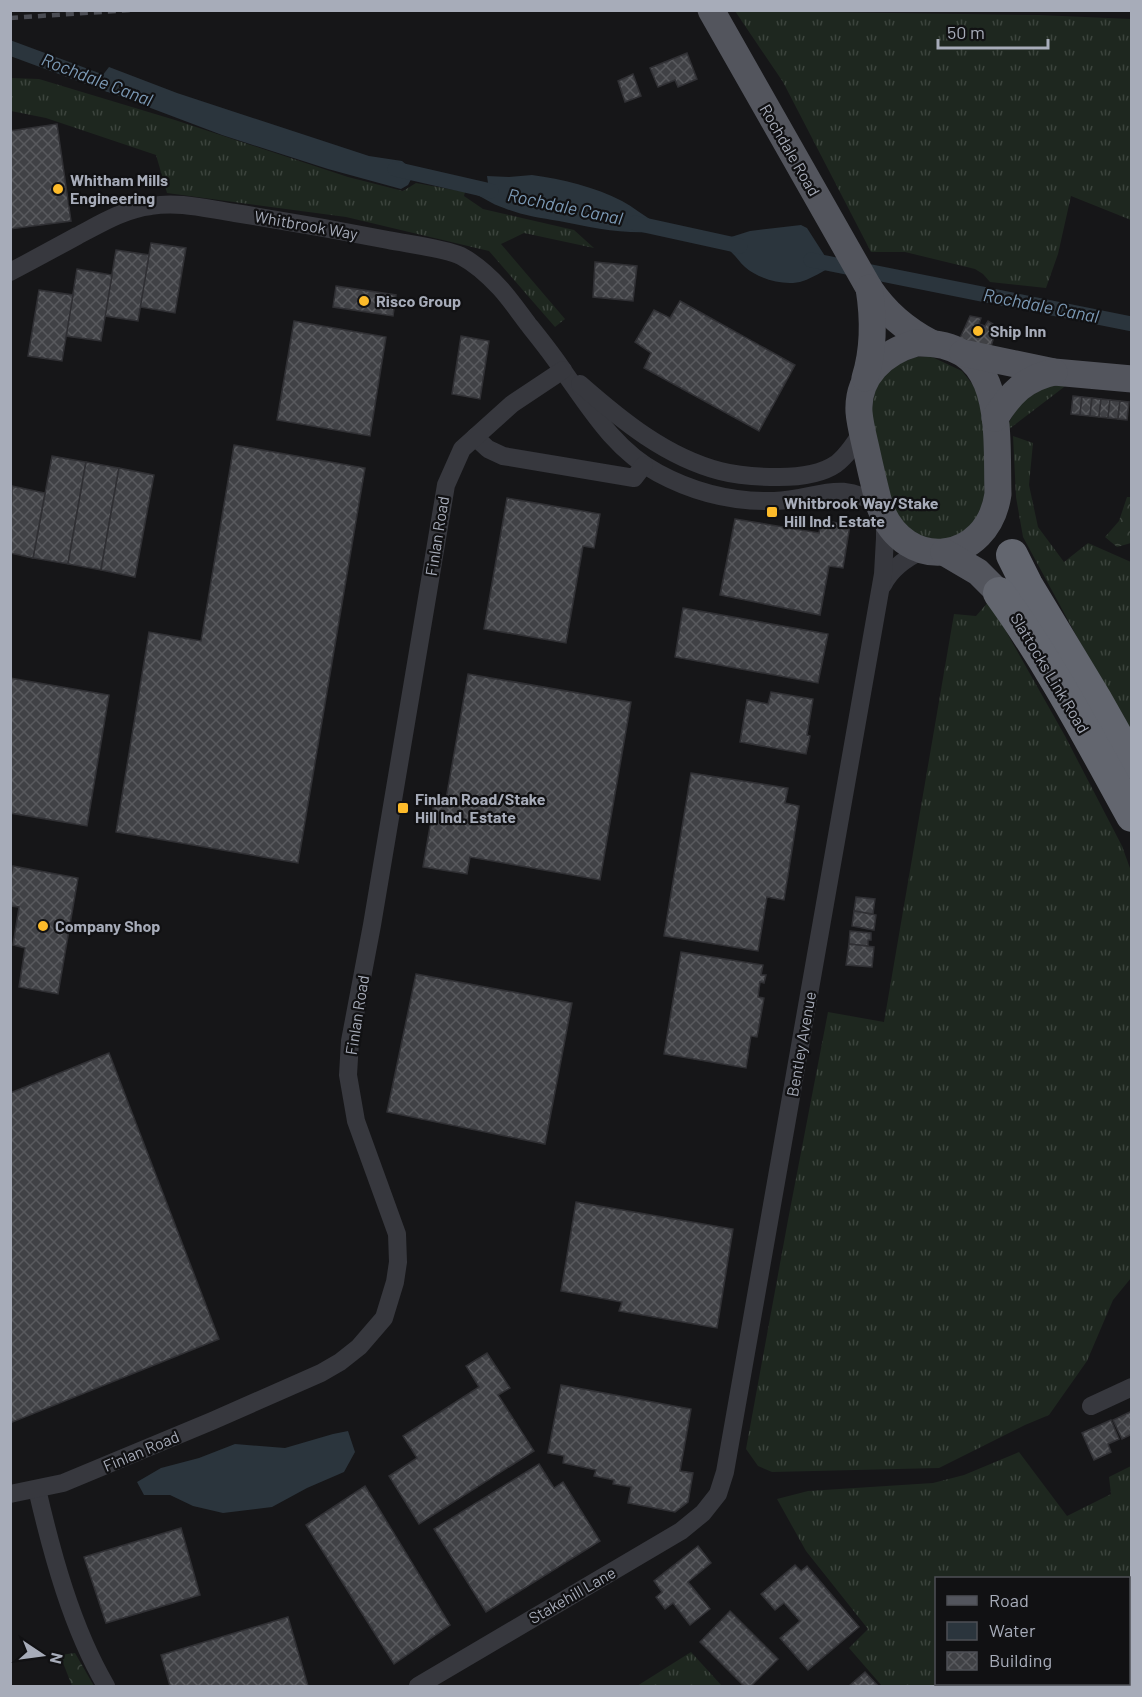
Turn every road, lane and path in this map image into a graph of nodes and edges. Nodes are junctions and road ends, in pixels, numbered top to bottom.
1 (711, 10) edge
2 (10, 272) edge
3 (869, 288) junction
4 (931, 343) junction
5 (963, 353) junction
6 (563, 370) junction
7 (1054, 372) junction
8 (1131, 379) edge
9 (861, 391) junction
10 (995, 418) junction
11 (862, 432) junction
12 (475, 437) junction
13 (644, 465) junction
14 (998, 494) junction
15 (882, 513) junction
16 (933, 551) junction
17 (1012, 555) joint
18 (879, 592) junction
19 (999, 593) joint
20 (1131, 763) edge
21 (1131, 816) edge
22 (1131, 1387) edge
23 (1091, 1406) dead end
24 (37, 1489) junction
25 (10, 1494) edge
26 (718, 1494) joint
27 (106, 1686) edge
28 (418, 1686) edge

1 - 3 main road, Rochdale Road
2 - 6 street, Whitbrook Way
3 - 4 main road, Rochdale Road
3 - 9 main road, Rochdale Road
4 - 5 main road
4 - 9 main road
5 - 7 main road
5 - 10 main road
6 - 11 street, Whitbrook Way
6 - 12 street, Finlan Road
6 - 13 street, Whitbrook Way
7 - 8 main road
7 - 10 main road
9 - 11 main road
10 - 14 main road
11 - 15 main road
12 - 13 street
12 - 24 street, Finlan Road
13 - 15 street, Whitbrook Way
14 - 16 main road
14 - 17 main road, Slattocks Link Road
15 - 16 main road
15 - 18 street, Bentley Avenue
16 - 18 street
16 - 19 main road, Slattocks Link Road
17 - 20 highway, Slattocks Link Road
18 - 26 street, Bentley Avenue
19 - 21 highway, Slattocks Link Road
22 - 23 street
24 - 25 street, Finlan Road
24 - 27 street
26 - 28 street, Stakehill Lane

